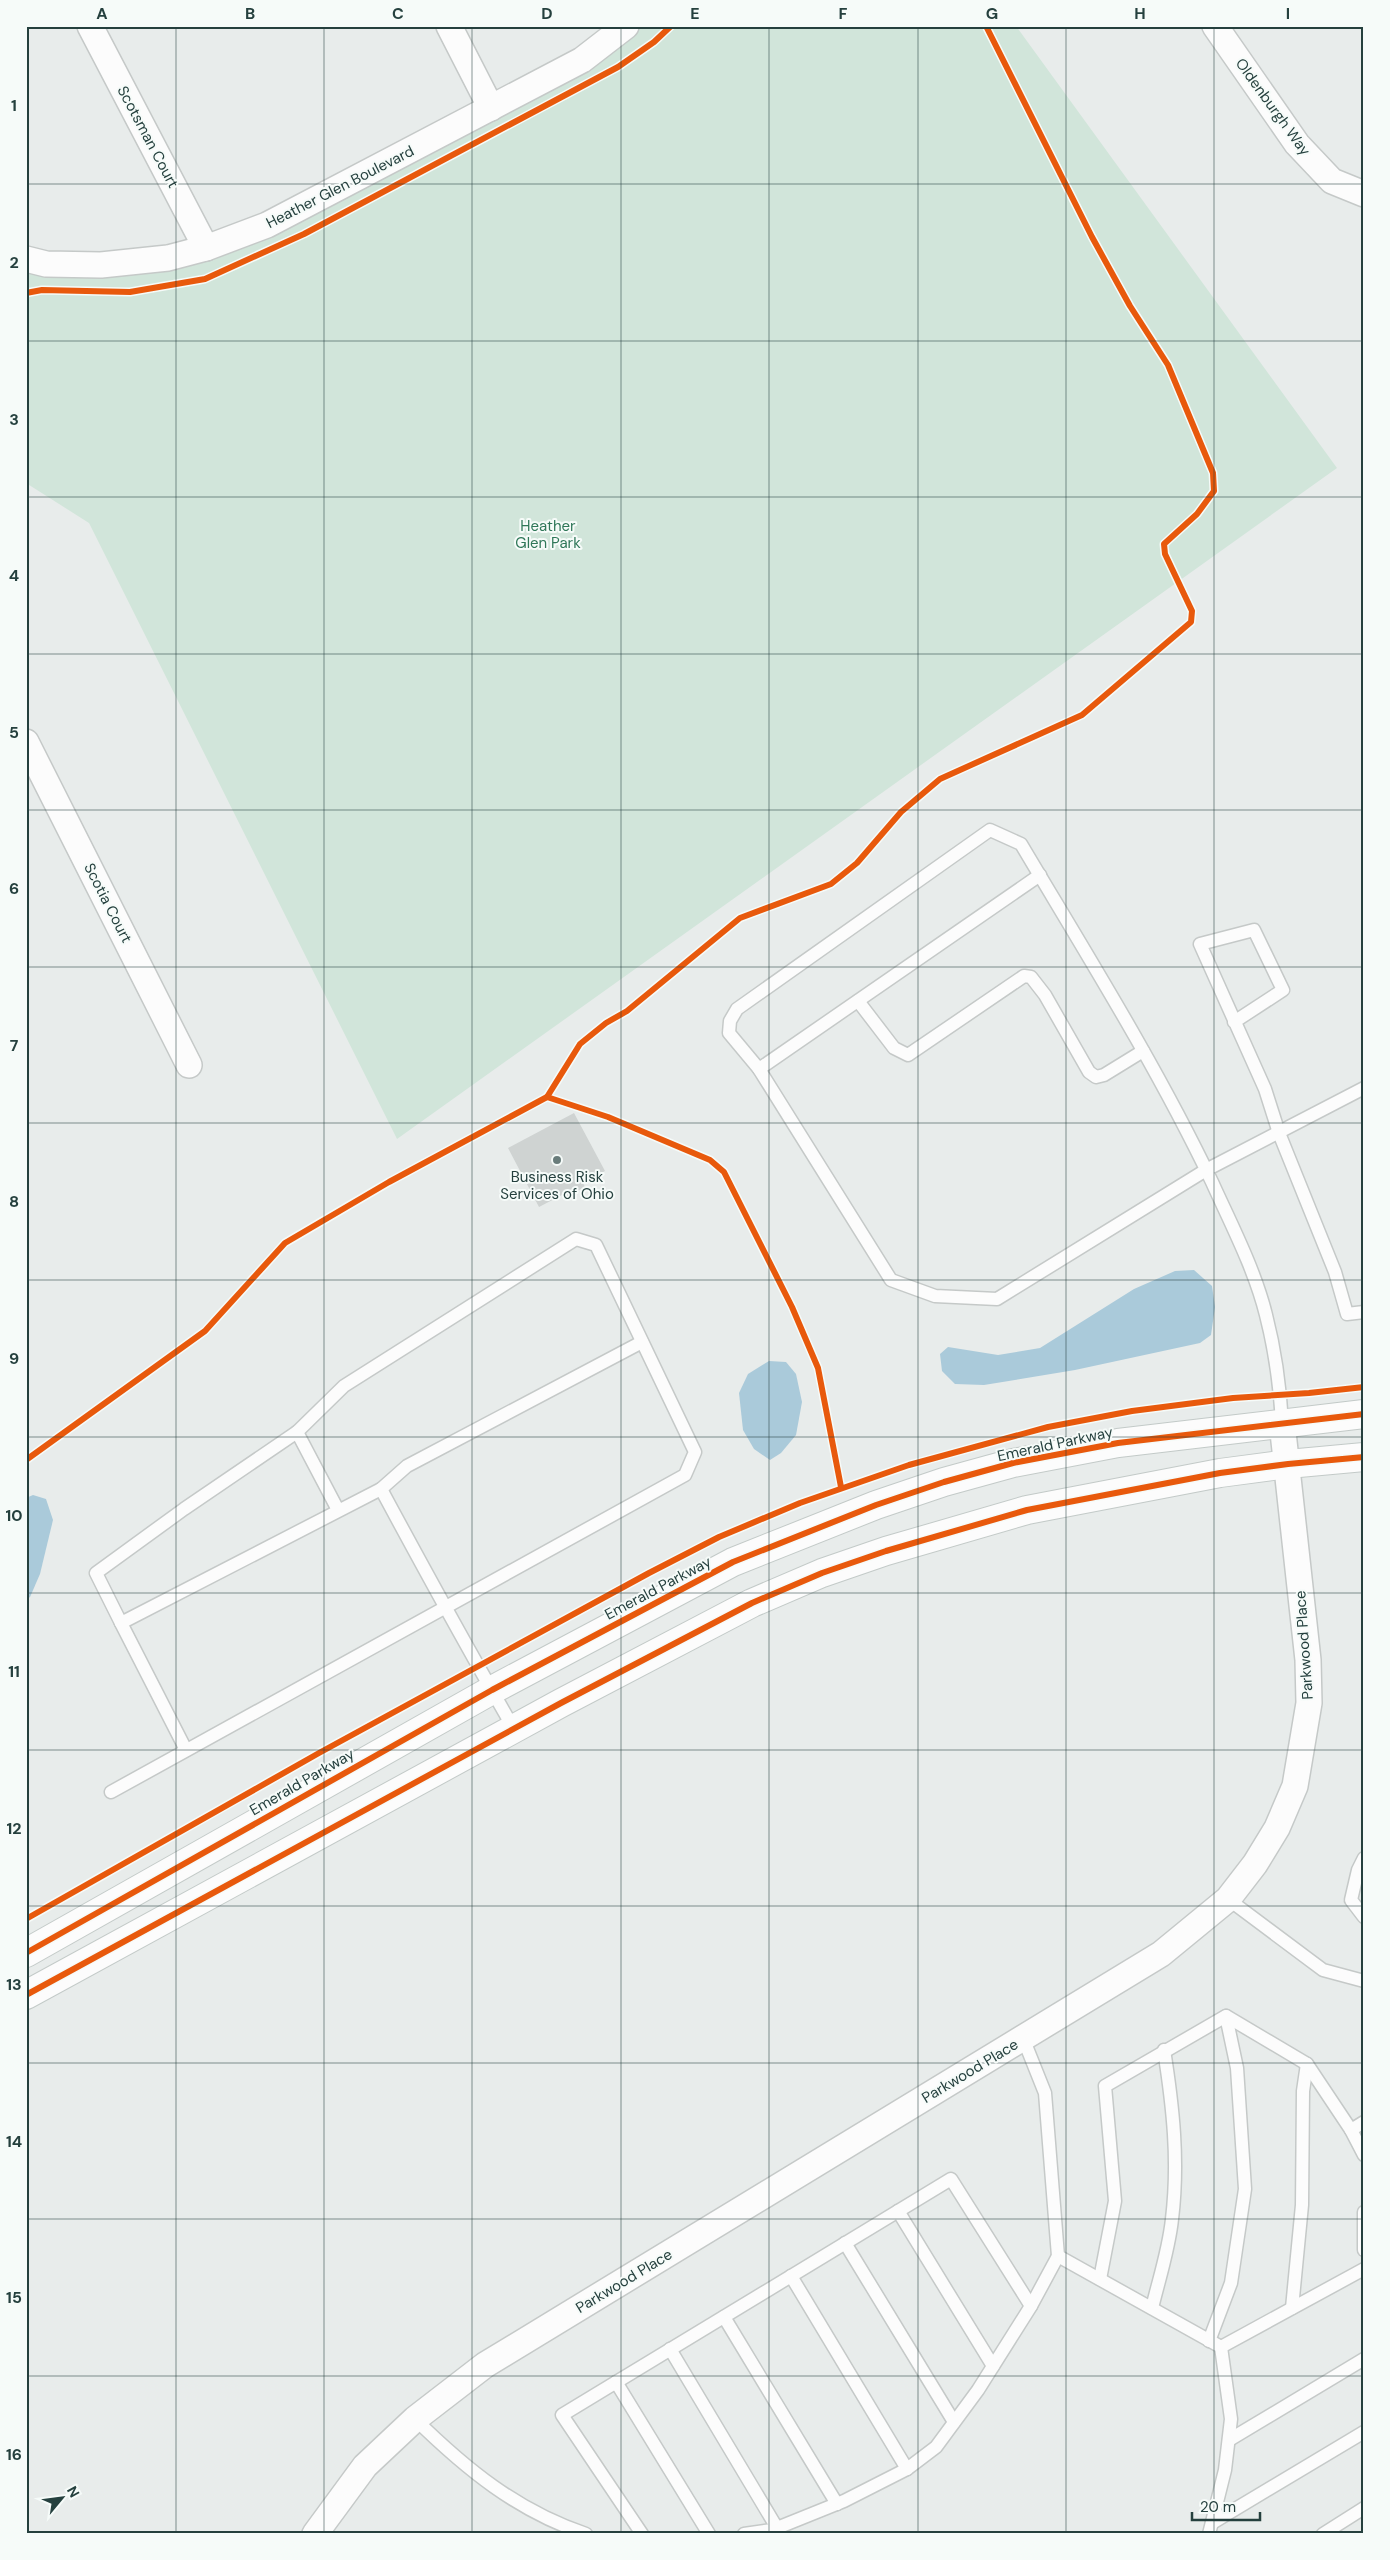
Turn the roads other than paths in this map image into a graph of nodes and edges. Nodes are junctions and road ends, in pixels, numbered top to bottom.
1 (90, 26) edge
2 (449, 26) edge
3 (626, 26) edge
4 (1214, 26) edge
5 (491, 108) junction
6 (1364, 194) edge
7 (206, 248) junction
8 (26, 259) edge
9 (26, 742) edge
10 (1040, 875) junction
11 (858, 1001) junction
12 (1234, 1022) junction
13 (1143, 1052) junction
14 (189, 1065) dead end
15 (760, 1069) junction
16 (1364, 1088) edge
17 (1280, 1133) junction
18 (1206, 1170) junction
19 (1364, 1312) edge
20 (642, 1342) junction
21 (1364, 1414) edge
22 (1282, 1423) junction
23 (297, 1432) junction
24 (1364, 1457) edge
25 (1288, 1464) junction
26 (381, 1489) junction
27 (338, 1510) junction
28 (445, 1607) junction
29 (121, 1624) junction
30 (492, 1690) junction
31 (514, 1729) junction
32 (186, 1750) junction
33 (111, 1792) dead end
34 (1364, 1858) edge
35 (1228, 1899) junction
36 (1364, 1917) edge
37 (26, 1953) edge
38 (1364, 1982) edge
39 (26, 1995) edge
40 (1226, 2016) junction
41 (1023, 2038) junction
42 (1164, 2050) junction
43 (1307, 2064) junction
44 (1364, 2122) edge
45 (1351, 2130) junction
46 (1364, 2155) edge
47 (898, 2211) junction
48 (1364, 2212) edge
49 (845, 2243) junction
50 (1364, 2250) edge
51 (1058, 2256) junction
52 (1364, 2269) edge
53 (791, 2276) junction
54 (1100, 2280) junction
55 (1030, 2306) junction
56 (1152, 2308) junction
57 (1292, 2308) junction
58 (724, 2317) junction
59 (1209, 2341) junction
60 (1221, 2347) junction
61 (670, 2349) junction
62 (1364, 2359) edge
63 (993, 2366) junction
64 (616, 2382) junction
65 (415, 2419) junction
66 (954, 2422) junction
67 (1364, 2432) edge
68 (1229, 2440) junction
69 (907, 2469) junction
70 (837, 2504) junction
71 (1364, 2508) edge
72 (777, 2528) junction
73 (1210, 2529) edge
74 (315, 2534) edge
75 (586, 2534) edge
76 (642, 2534) edge
77 (709, 2534) edge
78 (744, 2534) edge
79 (1323, 2534) edge

1 - 7 street, Scotsman Court
2 - 5 street
3 - 5 street, Heather Glen Boulevard
4 - 6 street, Oldenburgh Way
5 - 7 street, Heather Glen Boulevard
7 - 8 street, Heather Glen Boulevard
9 - 14 street, Scotia Court
10 - 11 lane
10 - 13 lane
10 - 15 lane
11 - 13 lane
11 - 15 lane
12 - 12 lane
12 - 17 lane
13 - 18 lane
15 - 18 lane
16 - 17 lane
17 - 18 lane
17 - 19 lane
18 - 22 lane
20 - 23 lane
20 - 26 lane
20 - 28 lane
21 - 22 main road, Emerald Parkway
22 - 25 street, Parkwood Place
22 - 30 main road, Emerald Parkway
23 - 27 lane
23 - 29 lane
24 - 25 main road
25 - 31 main road
25 - 35 street, Parkwood Place
26 - 27 lane
26 - 28 lane
27 - 29 lane
28 - 30 lane
28 - 32 lane
29 - 32 lane
30 - 31 lane
30 - 37 main road, Emerald Parkway
31 - 39 main road
32 - 33 lane
34 - 36 lane
35 - 38 lane
35 - 41 street, Parkwood Place
40 - 42 lane
40 - 43 lane
40 - 59 lane
41 - 51 lane
41 - 65 street, Parkwood Place
42 - 54 lane
42 - 56 lane
43 - 45 lane
43 - 57 lane
44 - 45 lane
45 - 46 lane
47 - 49 lane
47 - 55 lane
47 - 63 lane
48 - 50 lane
49 - 53 lane
49 - 66 lane
51 - 54 lane
51 - 55 lane
52 - 57 lane
53 - 58 lane
53 - 69 lane
54 - 56 lane
55 - 63 lane
56 - 59 lane
57 - 60 lane
58 - 61 lane
58 - 70 lane
59 - 60 lane
60 - 68 lane
61 - 64 lane
61 - 72 lane
62 - 68 lane
63 - 66 lane
64 - 76 lane
64 - 77 lane
65 - 74 street, Parkwood Place
65 - 75 lane
66 - 69 lane
67 - 73 lane
68 - 73 lane
69 - 70 lane
70 - 72 lane
71 - 79 lane
72 - 78 lane

